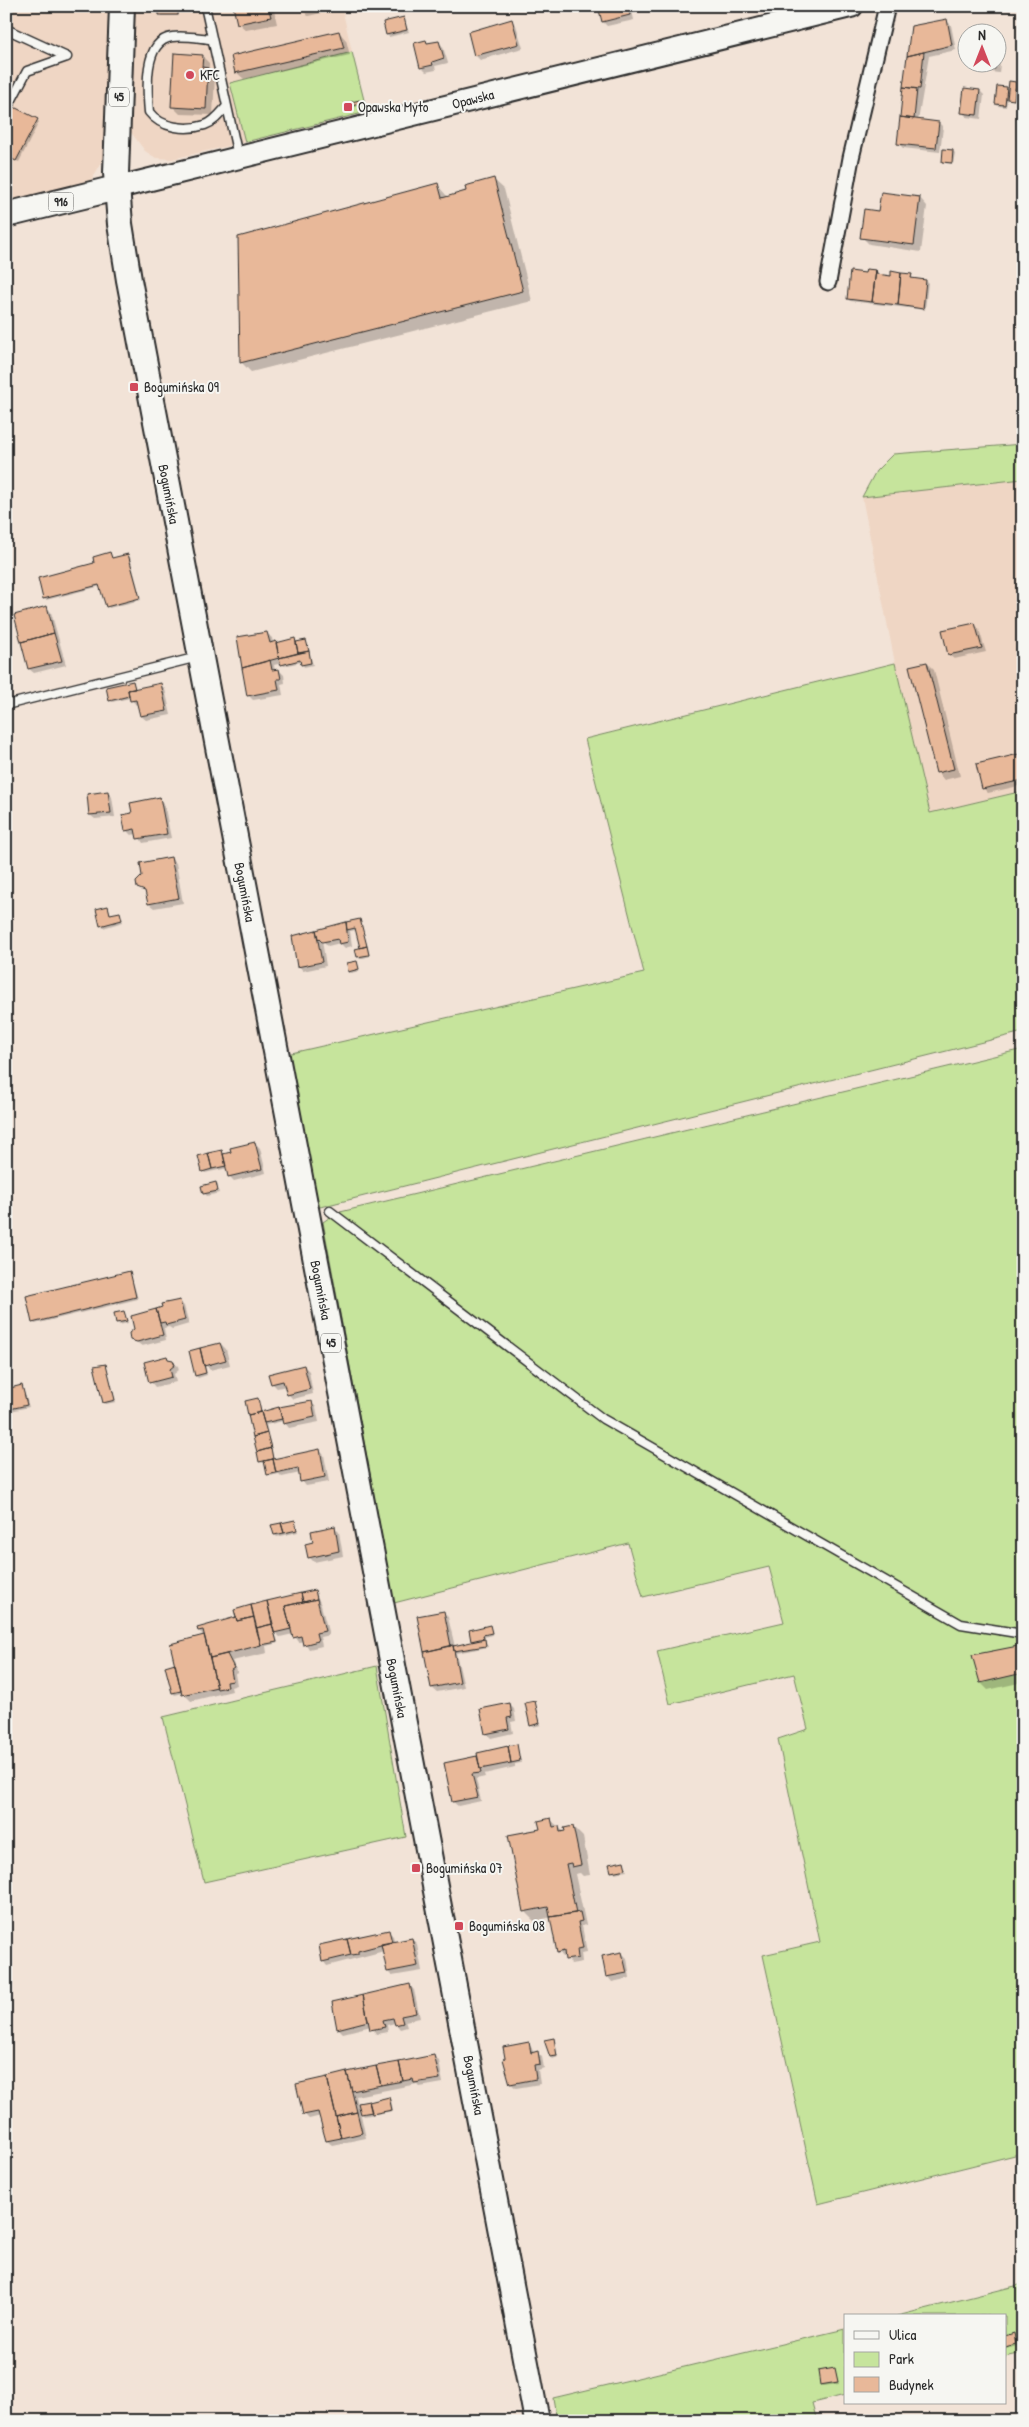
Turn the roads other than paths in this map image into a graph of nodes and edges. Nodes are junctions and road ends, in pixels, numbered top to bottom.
1 (122, 6) edge
2 (205, 6) edge
3 (852, 6) edge
4 (887, 6) edge
5 (6, 30) edge
6 (211, 39) junction
7 (226, 107) junction
8 (6, 111) edge
9 (238, 157) junction
10 (116, 188) junction
11 (6, 215) edge
12 (828, 282) dead end
13 (200, 657) junction
14 (6, 705) edge
15 (330, 1211) dead end
16 (1023, 1634) edge
17 (537, 2421) edge

1 - 10 main road, 45
2 - 6 lane
3 - 9 main road, Opawska
4 - 12 street
5 - 8 lane
6 - 7 lane
6 - 7 lane
7 - 9 lane
9 - 10 main road, Opawska
10 - 11 main road, Opawska / 916
10 - 13 main road, Bogumińska / 45
13 - 14 lane
13 - 17 main road, Bogumińska / 45
15 - 16 lane

